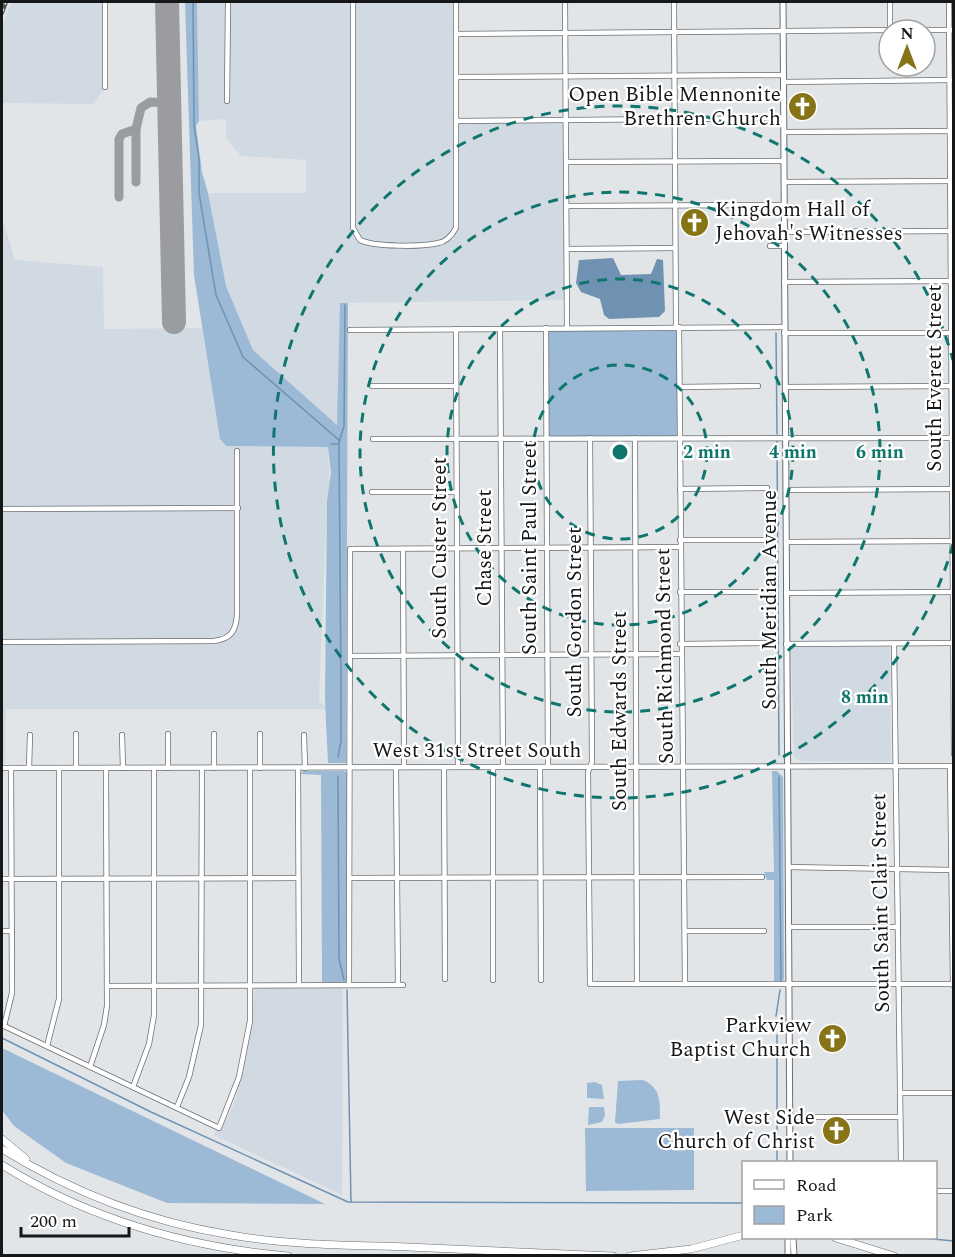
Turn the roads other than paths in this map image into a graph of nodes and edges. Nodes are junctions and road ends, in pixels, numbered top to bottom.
1 (105, 2) edge
2 (228, 2) edge
3 (353, 2) edge
4 (456, 2) edge
5 (565, 2) edge
6 (674, 2) edge
7 (783, 2) edge
8 (890, 2) edge
9 (950, 2) edge
10 (890, 18) edge
11 (877, 30) edge
12 (952, 30) edge
13 (674, 33) junction
14 (783, 33) junction
15 (456, 34) junction
16 (566, 34) junction
17 (675, 76) junction
18 (456, 77) junction
19 (566, 77) junction
20 (784, 79) junction
21 (950, 80) junction
22 (105, 87) dead end
23 (227, 101) dead end
24 (784, 118) junction
25 (674, 119) junction
26 (456, 120) junction
27 (566, 120) junction
28 (951, 131) junction
29 (784, 132) junction
30 (784, 161) junction
31 (566, 162) junction
32 (675, 162) junction
33 (951, 181) junction
34 (784, 182) junction
35 (952, 202) edge
36 (675, 205) junction
37 (784, 205) junction
38 (567, 206) junction
39 (951, 231) junction
40 (784, 232) junction
41 (770, 246) dead end
42 (784, 246) junction
43 (675, 248) junction
44 (567, 249) junction
45 (951, 281) junction
46 (784, 282) junction
47 (677, 327) junction
48 (546, 328) junction
49 (567, 328) junction
50 (456, 329) junction
51 (500, 329) junction
52 (350, 330) dead end
53 (784, 330) junction
54 (952, 333) edge
55 (372, 386) dead end
56 (456, 386) junction
57 (758, 386) dead end
58 (952, 386) junction
59 (679, 387) junction
60 (785, 387) junction
61 (546, 438) junction
62 (590, 438) junction
63 (635, 438) junction
64 (679, 438) junction
65 (785, 438) junction
66 (952, 438) junction
67 (373, 439) dead end
68 (456, 439) junction
69 (501, 439) junction
70 (237, 451) dead end
71 (767, 488) dead end
72 (680, 489) junction
73 (953, 489) edge
74 (786, 490) junction
75 (372, 492) dead end
76 (456, 492) junction
77 (238, 508) junction
78 (2, 509) edge
79 (767, 540) dead end
80 (953, 541) edge
81 (786, 542) junction
82 (680, 544) junction
83 (635, 547) junction
84 (457, 548) junction
85 (502, 548) junction
86 (546, 548) junction
87 (591, 548) junction
88 (403, 549) junction
89 (680, 592) junction
90 (768, 592) dead end
91 (953, 592) edge
92 (786, 593) junction
93 (2, 642) edge
94 (768, 643) dead end
95 (680, 644) junction
96 (786, 644) junction
97 (894, 644) junction
98 (953, 644) edge
99 (547, 654) junction
100 (591, 654) junction
101 (636, 654) junction
102 (680, 654) junction
103 (404, 655) junction
104 (457, 655) junction
105 (502, 655) junction
106 (350, 656) junction
107 (76, 734) dead end
108 (168, 734) dead end
109 (214, 734) dead end
110 (260, 734) dead end
111 (30, 735) dead end
112 (122, 735) dead end
113 (304, 735) dead end
114 (954, 754) edge
115 (895, 766) junction
116 (952, 766) edge
117 (396, 767) junction
118 (404, 767) junction
119 (444, 767) junction
120 (458, 767) junction
121 (493, 767) junction
122 (503, 767) junction
123 (540, 767) junction
124 (548, 767) junction
125 (591, 767) junction
126 (637, 767) junction
127 (682, 767) junction
128 (787, 767) junction
129 (2, 768) edge
130 (10, 768) junction
131 (29, 768) junction
132 (59, 768) junction
133 (76, 768) junction
134 (106, 768) junction
135 (123, 768) junction
136 (154, 768) junction
137 (168, 768) junction
138 (202, 768) junction
139 (214, 768) junction
140 (250, 768) junction
141 (260, 768) junction
142 (298, 768) junction
143 (305, 768) junction
144 (350, 768) junction
145 (788, 867) junction
146 (897, 870) junction
147 (952, 870) junction
148 (637, 877) junction
149 (684, 877) junction
150 (762, 877) dead end
151 (59, 878) junction
152 (106, 878) junction
153 (154, 878) junction
154 (202, 878) junction
155 (250, 878) junction
156 (298, 878) junction
157 (350, 878) junction
158 (397, 878) junction
159 (445, 878) junction
160 (493, 878) junction
161 (541, 878) junction
162 (589, 878) junction
163 (2, 879) edge
164 (11, 879) junction
165 (789, 927) junction
166 (898, 927) junction
167 (2, 931) edge
168 (12, 931) junction
169 (685, 931) junction
170 (764, 931) dead end
171 (446, 980) dead end
172 (493, 980) dead end
173 (541, 980) dead end
174 (637, 984) junction
175 (685, 984) junction
176 (789, 984) junction
177 (898, 984) junction
178 (954, 984) edge
179 (203, 985) junction
180 (250, 985) junction
181 (299, 985) junction
182 (349, 985) junction
183 (107, 986) junction
184 (155, 986) junction
185 (3, 1025) edge
186 (47, 1046) junction
187 (90, 1067) junction
188 (133, 1087) junction
189 (900, 1093) junction
190 (954, 1093) edge
191 (177, 1107) junction
192 (790, 1117) junction
193 (900, 1117) junction
194 (2, 1139) edge
195 (2, 1149) edge
196 (790, 1161) edge
197 (901, 1161) edge
198 (2, 1164) edge
199 (2, 1171) edge
200 (53, 1178) junction
201 (937, 1191) edge
202 (954, 1191) edge
203 (68, 1201) junction
204 (742, 1236) edge
205 (788, 1239) edge
206 (793, 1239) edge
207 (839, 1239) edge
208 (288, 1256) edge
209 (613, 1256) edge
210 (630, 1256) edge
211 (788, 1256) edge
212 (794, 1256) edge
213 (894, 1256) edge

1 - 22 street
2 - 23 street
3 - 26 street
4 - 15 street
5 - 16 street
6 - 13 street, South Richmond Street
7 - 14 main road, South Meridian Avenue
8 - 10 street
9 - 12 street, South Everett Street
11 - 14 street
12 - 21 street, South Everett Street
13 - 14 street
13 - 16 street
13 - 17 street, South Richmond Street
14 - 20 main road, South Meridian Avenue
15 - 16 street
15 - 18 street
16 - 19 street
17 - 19 street
17 - 20 street
17 - 25 street, South Richmond Street
18 - 19 street
18 - 26 street
19 - 27 street
20 - 21 street
20 - 24 main road, South Meridian Avenue
21 - 28 street, South Everett Street
24 - 25 street
24 - 29 main road, South Meridian Avenue
25 - 27 street
25 - 32 street, South Richmond Street
26 - 27 street
27 - 31 street
28 - 29 street
28 - 33 street, South Everett Street
29 - 30 main road, South Meridian Avenue
30 - 32 street
30 - 34 main road, South Meridian Avenue
31 - 32 street
31 - 38 street
32 - 36 street, South Richmond Street
33 - 34 street
33 - 35 street, South Everett Street
34 - 37 main road, South Meridian Avenue
35 - 39 street, South Everett Street
36 - 37 street
36 - 38 street
36 - 43 street, South Richmond Street
37 - 40 main road, South Meridian Avenue
38 - 44 street
39 - 40 street
39 - 45 street, South Everett Street
40 - 42 main road, South Meridian Avenue
41 - 42 street
42 - 46 main road, South Meridian Avenue
43 - 44 street
43 - 47 street, South Richmond Street
44 - 49 street
45 - 46 street
45 - 54 street, South Everett Street
46 - 53 main road, South Meridian Avenue
47 - 49 street
47 - 53 street
47 - 59 street, South Richmond Street
48 - 49 street
48 - 51 street
48 - 61 street, South Saint Paul Street
50 - 51 street
50 - 52 street
50 - 56 street, South Custer Street
51 - 69 street, Chase Street
53 - 54 street
53 - 60 main road, South Meridian Avenue
54 - 58 street, South Everett Street
55 - 56 street
56 - 68 street, South Custer Street
57 - 59 street
58 - 60 street
58 - 66 street, South Everett Street
59 - 64 street, South Richmond Street
60 - 65 main road, South Meridian Avenue
61 - 62 street
61 - 69 street
61 - 86 street, South Saint Paul Street
62 - 63 street
62 - 87 street, South Gordon Street
63 - 64 street
63 - 83 street, South Edwards Street
64 - 65 street
64 - 72 street, South Richmond Street
65 - 66 street
65 - 74 main road, South Meridian Avenue
66 - 73 street, South Everett Street
67 - 68 street
68 - 69 street
68 - 76 street, South Custer Street
69 - 85 street, Chase Street
70 - 77 street
71 - 72 street
72 - 82 street, South Richmond Street
73 - 74 street
73 - 80 street, South Everett Street
74 - 81 main road, South Meridian Avenue
75 - 76 street
76 - 84 street, South Custer Street
77 - 78 street
77 - 93 street
79 - 82 street
80 - 81 street
80 - 91 street, South Everett Street
81 - 92 main road, South Meridian Avenue
82 - 83 street
82 - 89 street, South Richmond Street
83 - 87 street
83 - 101 street, South Edwards Street
84 - 85 street
84 - 88 street
84 - 104 street, South Custer Street
85 - 86 street
85 - 105 street, Chase Street
86 - 87 street
86 - 99 street, South Saint Paul Street
87 - 100 street, South Gordon Street
88 - 103 street
88 - 106 street
89 - 90 street
89 - 95 street, South Richmond Street
91 - 92 street
91 - 98 street, South Everett Street
92 - 96 main road, South Meridian Avenue
94 - 95 street
95 - 102 street, South Richmond Street
96 - 97 street
96 - 128 main road, South Meridian Avenue
97 - 98 street
97 - 115 street, South Saint Clair Street
98 - 114 street, South Everett Street
99 - 100 street
99 - 105 street
99 - 124 street, South Saint Paul Street
100 - 101 street
100 - 125 street, South Gordon Street
101 - 102 street
101 - 126 street, South Edwards Street
102 - 127 street, South Richmond Street
103 - 104 street
103 - 106 street
103 - 118 street
104 - 105 street
104 - 120 street, South Custer Street
105 - 122 street, Chase Street
106 - 144 street
107 - 133 street
108 - 137 street
109 - 139 street
110 - 141 street
111 - 131 street
112 - 135 street
113 - 143 street
115 - 116 street, West 31st Street South
115 - 128 street, West 31st Street South
115 - 146 street, South Saint Clair Street
116 - 147 street
117 - 118 street, West 31st Street South
117 - 144 street, West 31st Street South
117 - 158 street
118 - 119 street, West 31st Street South
119 - 120 street, West 31st Street South
119 - 159 street
120 - 121 street, West 31st Street South
121 - 122 street, West 31st Street South
121 - 160 street
122 - 123 street, West 31st Street South
123 - 124 street, West 31st Street South
123 - 161 street
124 - 125 street, West 31st Street South
125 - 126 street, West 31st Street South
125 - 162 street, South Gordon Street
126 - 127 street, West 31st Street South
126 - 148 street, South Edwards Street
127 - 128 street, West 31st Street South
127 - 149 street, South Richmond Street
128 - 145 main road, South Meridian Avenue
129 - 130 street, West 31st Street South
130 - 131 street, West 31st Street South
130 - 164 street
131 - 132 street, West 31st Street South
132 - 133 street, West 31st Street South
132 - 151 street
133 - 134 street, West 31st Street South
134 - 135 street, West 31st Street South
134 - 152 street
135 - 136 street, West 31st Street South
136 - 137 street, West 31st Street South
136 - 153 street
137 - 138 street, West 31st Street South
138 - 139 street, West 31st Street South
138 - 154 street
139 - 140 street, West 31st Street South
140 - 141 street, West 31st Street South
140 - 155 street
141 - 142 street, West 31st Street South
142 - 143 street, West 31st Street South
142 - 156 street
143 - 144 street, West 31st Street South
144 - 157 street
145 - 146 street
145 - 165 main road, South Meridian Avenue
146 - 147 street
146 - 166 street, South Saint Clair Street
147 - 178 street
148 - 149 street
148 - 162 street
148 - 174 street, South Edwards Street
149 - 150 street
149 - 169 street, South Richmond Street
151 - 152 street
151 - 164 street
151 - 186 street
152 - 153 street
152 - 183 street
153 - 154 street
153 - 184 street
154 - 155 street
154 - 179 street
155 - 156 street
155 - 180 street
156 - 181 street
157 - 158 street
157 - 182 street
158 - 159 street
158 - 182 street
159 - 160 street
159 - 171 street
160 - 161 street
160 - 172 street
161 - 162 street
161 - 173 street
162 - 174 street, South Gordon Street
163 - 164 street
164 - 168 street
165 - 166 street
165 - 176 main road, South Meridian Avenue
166 - 177 street, South Saint Clair Street
167 - 168 street
168 - 185 street
169 - 170 street
169 - 175 street, South Richmond Street
174 - 175 street
175 - 176 street
176 - 177 street
176 - 192 main road, South Meridian Avenue
177 - 178 street
177 - 189 street, South Saint Clair Street
179 - 180 street
179 - 184 street
179 - 191 street
180 - 181 street
180 - 191 street
181 - 182 street
183 - 184 street
183 - 187 street
184 - 188 street
185 - 186 street
186 - 187 street
187 - 188 street
188 - 191 street
189 - 190 street
189 - 193 street, South Saint Clair Street
192 - 193 street
192 - 196 main road, South Meridian Avenue
193 - 197 street, South Saint Clair Street
194 - 200 highway
195 - 200 highway
198 - 203 highway
199 - 203 highway
200 - 209 highway
201 - 202 street
203 - 208 highway
204 - 210 highway
205 - 211 main road
206 - 212 main road
207 - 213 highway

